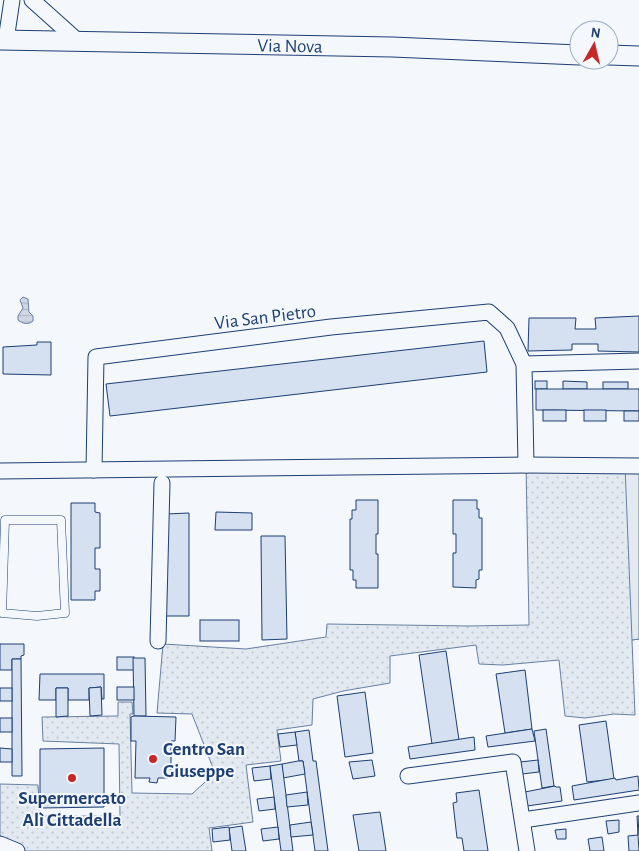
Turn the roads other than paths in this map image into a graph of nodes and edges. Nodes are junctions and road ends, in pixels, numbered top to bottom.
1 (12, 0) edge
2 (32, 0) edge
3 (3, 40) edge
4 (79, 42) junction
5 (569, 55) edge
6 (619, 55) edge
7 (639, 56) edge
8 (639, 361) edge
9 (524, 364) junction
10 (526, 465) junction
11 (639, 466) edge
12 (94, 470) junction
13 (0, 471) edge
14 (162, 482) dead end
15 (5, 520) joint
16 (158, 641) dead end
17 (408, 776) dead end
18 (639, 803) edge
19 (523, 820) junction
20 (0, 844) edge
21 (17, 851) edge
22 (527, 851) edge

1 - 3 street
2 - 4 street
3 - 4 street, Via Nova
4 - 5 street, Via Nova
6 - 7 street
8 - 9 street
9 - 10 street, Via San Pietro
9 - 12 street, Via San Pietro
10 - 11 street
10 - 12 street
12 - 13 street
14 - 16 street
15 - 15 lane
17 - 19 street
18 - 19 street
19 - 22 street
20 - 21 street

